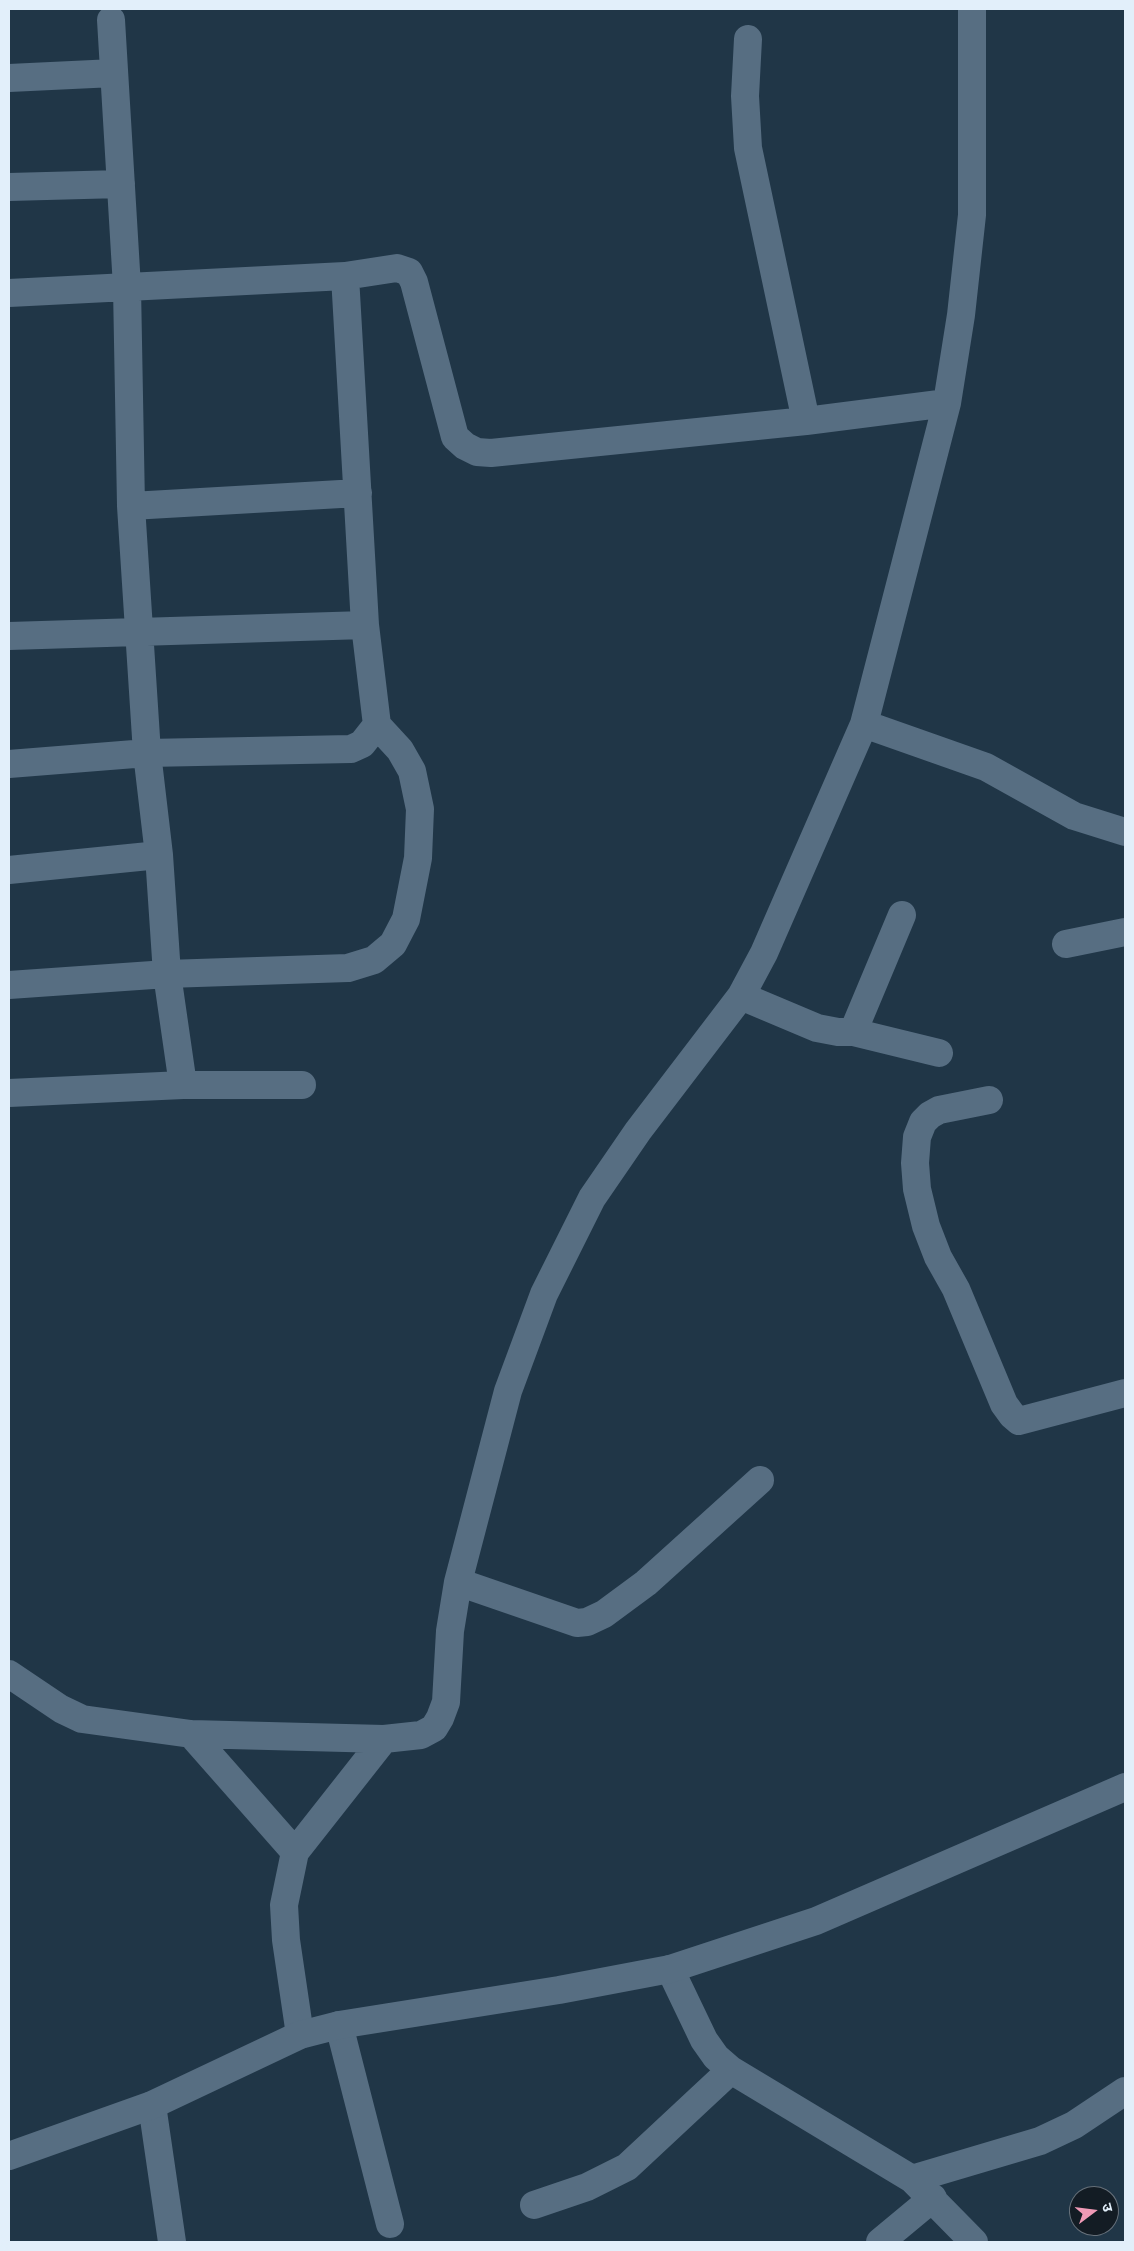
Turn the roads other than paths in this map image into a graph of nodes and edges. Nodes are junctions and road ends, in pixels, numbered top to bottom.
1 (972, 9) edge
2 (111, 20) dead end
3 (748, 39) dead end
4 (114, 74) junction
5 (9, 78) edge
6 (121, 184) junction
7 (9, 187) edge
8 (345, 276) junction
9 (127, 287) junction
10 (9, 293) edge
11 (947, 403) junction
12 (806, 421) junction
13 (358, 493) junction
14 (131, 506) junction
15 (366, 625) junction
16 (139, 632) junction
17 (9, 636) edge
18 (864, 724) junction
19 (377, 725) junction
20 (147, 753) junction
21 (9, 764) edge
22 (1125, 832) edge
23 (159, 855) junction
24 (9, 870) edge
25 (902, 915) dead end
26 (1125, 932) edge
27 (1066, 944) dead end
28 (167, 974) junction
29 (9, 984) edge
30 (741, 996) junction
31 (854, 1032) junction
32 (939, 1054) dead end
33 (302, 1085) dead end
34 (183, 1086) junction
35 (9, 1093) edge
36 (990, 1100) dead end
37 (1125, 1393) edge
38 (760, 1480) dead end
39 (458, 1582) junction
40 (9, 1674) edge
41 (190, 1734) junction
42 (384, 1738) junction
43 (1125, 1787) edge
44 (295, 1852) junction
45 (670, 1969) junction
46 (339, 2025) junction
47 (300, 2035) junction
48 (731, 2070) junction
49 (1125, 2091) edge
50 (152, 2105) junction
51 (9, 2156) edge
52 (912, 2179) junction
53 (933, 2198) junction
54 (534, 2205) dead end
55 (390, 2224) dead end
56 (172, 2242) edge
57 (880, 2242) edge
58 (974, 2242) edge

1 - 11 street
2 - 4 street
3 - 12 street
4 - 5 street
4 - 6 street
6 - 7 street
6 - 9 street
8 - 9 street
8 - 12 street
8 - 13 street
9 - 10 street
9 - 14 street
11 - 12 street
11 - 18 street
13 - 14 street
13 - 15 street
14 - 16 street
15 - 16 street
15 - 19 street
16 - 17 street
16 - 20 street
18 - 22 street
18 - 30 street
19 - 20 street
19 - 28 street
20 - 21 street
20 - 23 street
23 - 24 street
23 - 28 street
25 - 31 street
26 - 27 street
28 - 29 street
28 - 34 street
30 - 31 street
30 - 39 street
31 - 32 street
33 - 34 street
34 - 35 street
36 - 37 street
38 - 39 street
39 - 42 street
40 - 41 street
41 - 42 street
41 - 44 street
42 - 44 street
43 - 45 street
44 - 47 street
45 - 46 street
45 - 48 street
46 - 47 street
46 - 55 street
47 - 50 street
48 - 52 street
48 - 54 street
49 - 52 street
50 - 51 street
50 - 56 street
52 - 53 street
53 - 57 street
53 - 58 street

